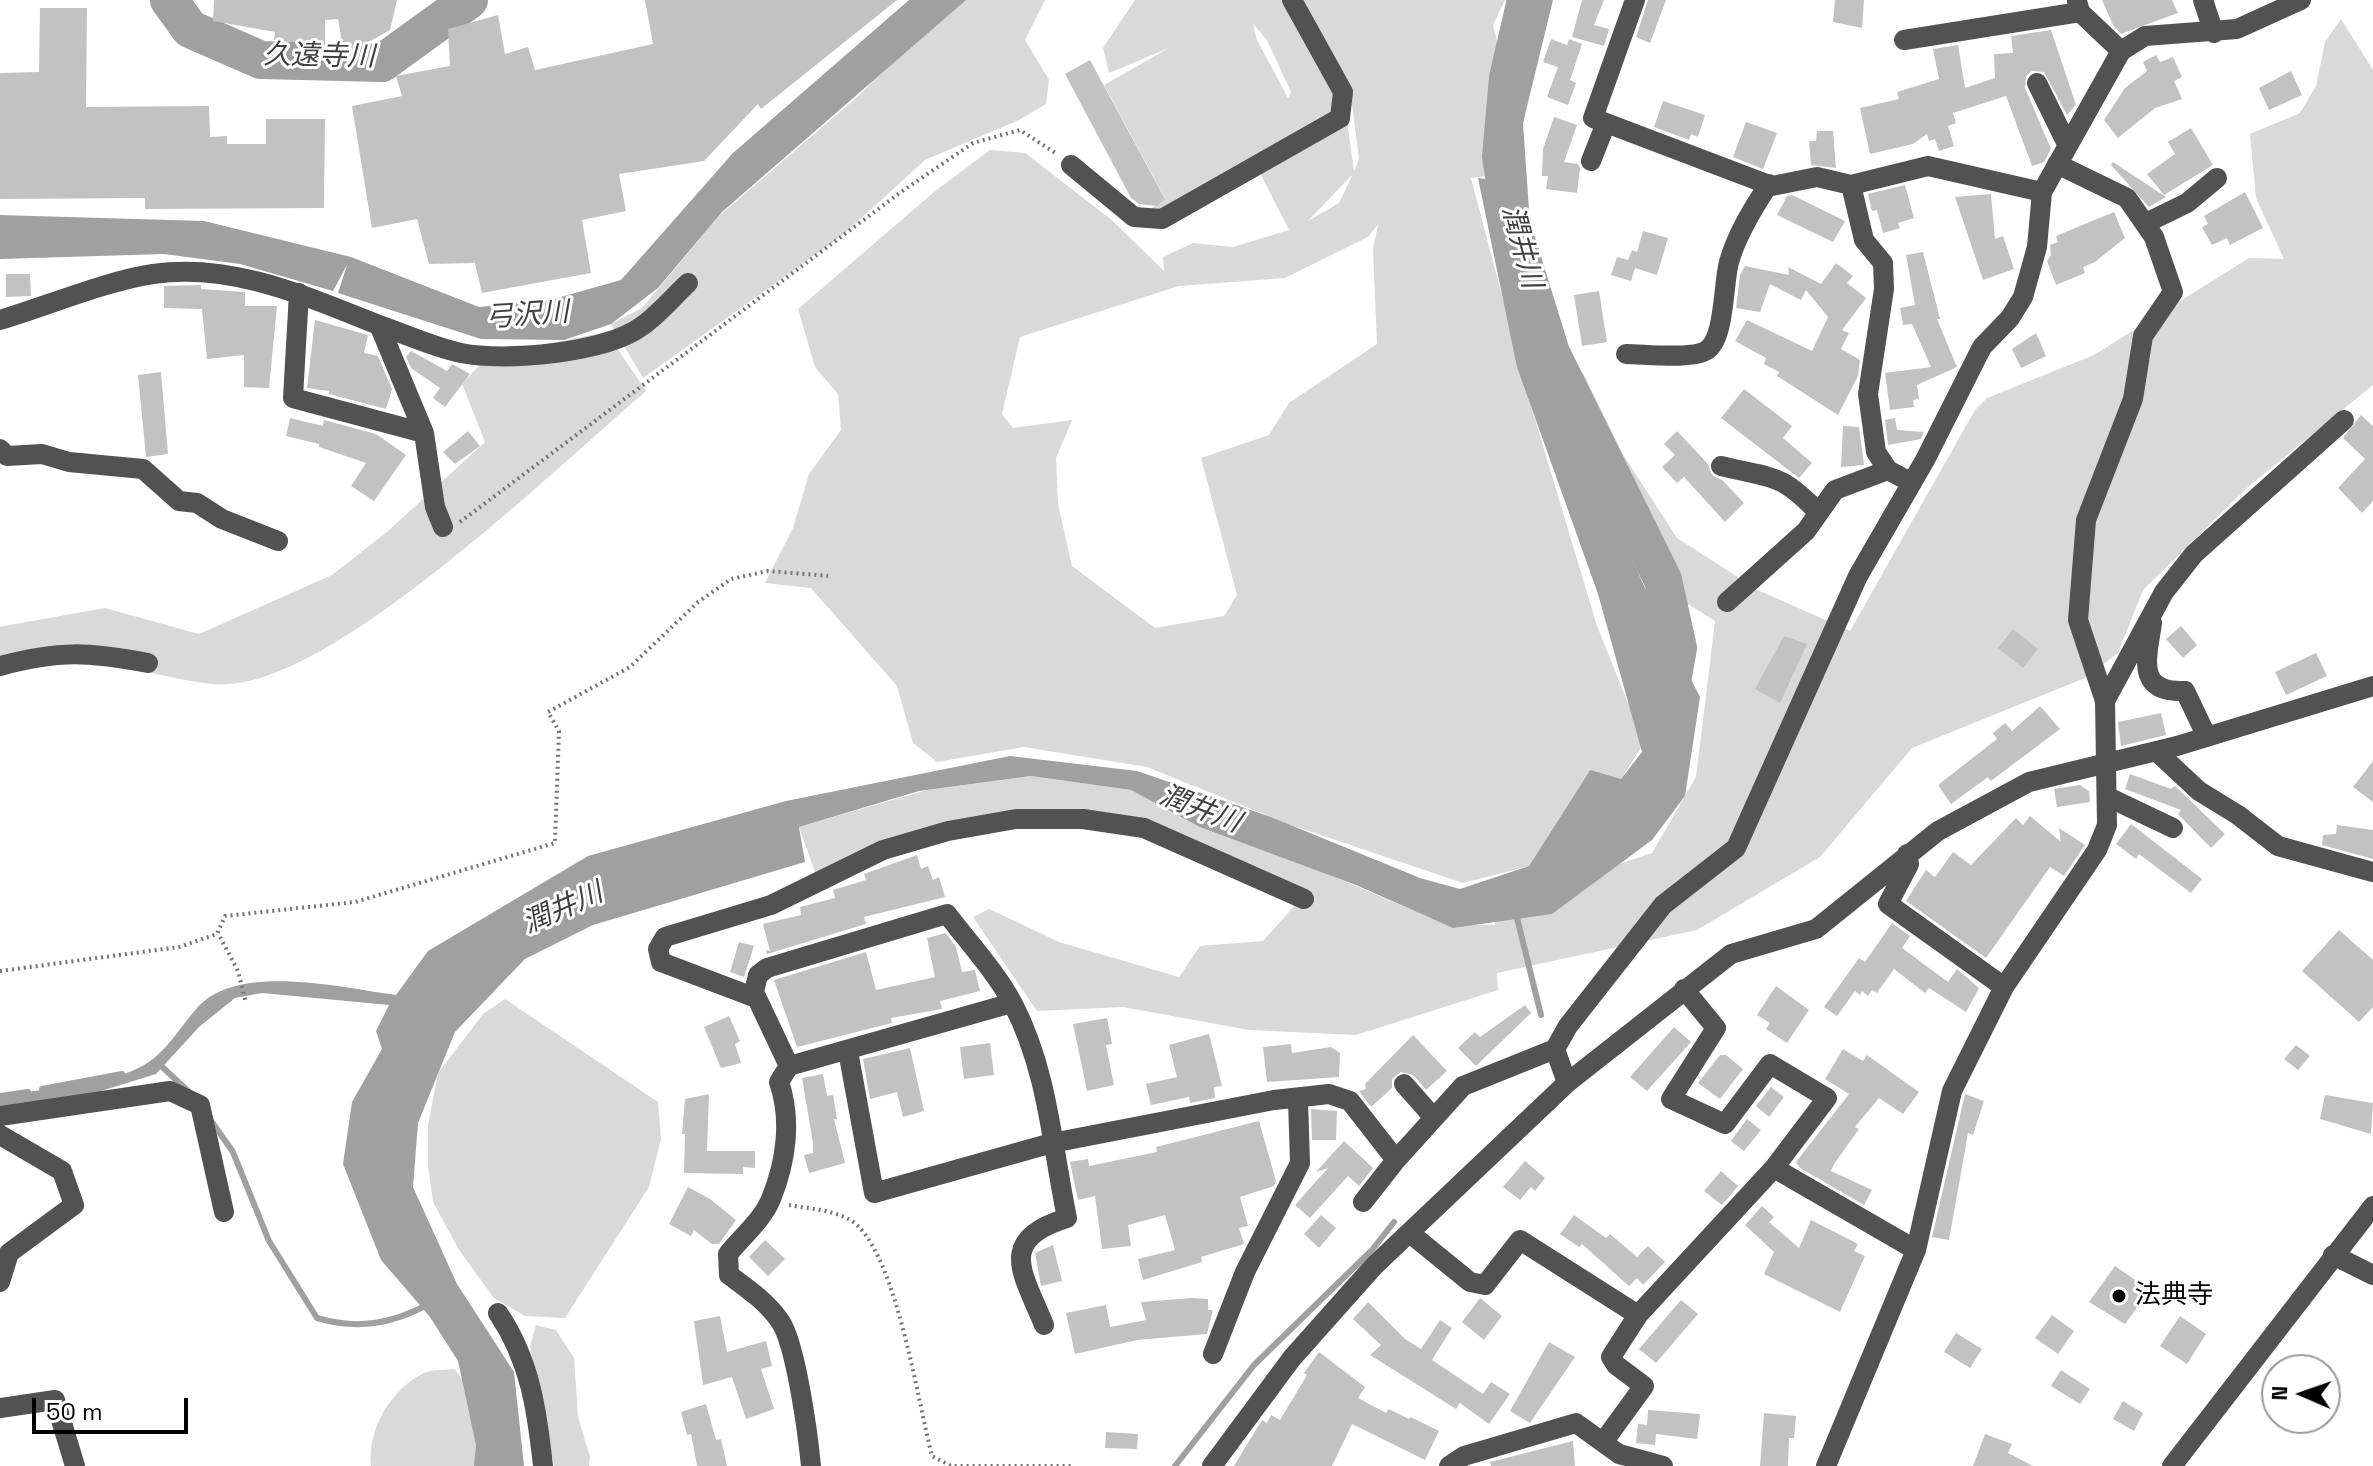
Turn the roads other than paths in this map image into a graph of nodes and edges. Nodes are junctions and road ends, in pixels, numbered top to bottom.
1 (1292, 0) edge
2 (1635, 0) edge
3 (2203, 0) edge
4 (2301, 0) edge
5 (2078, 6) edge
6 (2214, 33) junction
7 (1904, 40) dead end
8 (2121, 51) junction
9 (2037, 83) dead end
10 (1606, 123) junction
11 (2068, 146) junction
12 (1591, 161) dead end
13 (2057, 164) junction
14 (1071, 165) road end
15 (2217, 178) dead end
16 (1769, 184) junction
17 (1851, 185) junction
18 (2042, 192) junction
19 (2146, 223) junction
20 (688, 283) dead end
21 (299, 293) junction
22 (0, 320) edge
23 (379, 325) junction
24 (1626, 354) dead end
25 (2344, 420) dead end
26 (424, 433) junction
27 (0, 449) edge
28 (1721, 466) dead end
29 (1888, 470) junction
30 (1912, 483) junction
31 (1819, 513) junction
32 (443, 527) road end
33 (278, 541) dead end
34 (1727, 602) dead end
35 (2153, 611) junction
36 (148, 663) dead end
37 (0, 666) edge
38 (2373, 686) edge
39 (2105, 701) junction
40 (2207, 737) junction
41 (2156, 751) junction
42 (2108, 763) junction
43 (2108, 797) junction
44 (2173, 828) dead end
45 (1907, 854) junction
46 (2373, 872) edge
47 (1304, 899) dead end
48 (2004, 987) junction
49 (1684, 989) junction
50 (756, 998) junction
51 (1012, 1003) junction
52 (1555, 1049) junction
53 (848, 1051) junction
54 (789, 1066) junction
55 (1567, 1083) junction
56 (1404, 1084) dead end
57 (1298, 1100) junction
58 (0, 1116) edge
59 (1434, 1118) junction
60 (0, 1135) edge
61 (1052, 1143) junction
62 (1396, 1160) junction
63 (1774, 1168) junction
64 (1363, 1202) dead end
65 (2373, 1206) edge
66 (224, 1212) dead end
67 (1411, 1234) junction
68 (1916, 1250) junction
69 (2333, 1255) junction
70 (2373, 1275) edge
71 (0, 1282) edge
72 (498, 1313) dead end
73 (1638, 1315) junction
74 (1044, 1325) dead end
75 (1213, 1354) dead end
76 (0, 1408) edge
77 (1604, 1441) junction
78 (75, 1466) edge
79 (543, 1466) edge
80 (811, 1466) edge
81 (1212, 1466) edge
82 (1449, 1466) edge
83 (1663, 1466) edge
84 (1826, 1466) edge
85 (2172, 1466) edge

1 - 14 street
2 - 10 street
3 - 6 street
4 - 6 street
5 - 7 street
5 - 8 street
6 - 8 street
8 - 11 street
9 - 11 street
10 - 12 street
10 - 16 street
11 - 13 street
13 - 18 street
13 - 19 street
15 - 19 street
16 - 17 street
16 - 24 street
17 - 18 street
17 - 29 street
18 - 30 street
19 - 39 street
20 - 23 street
21 - 22 street
21 - 23 street
21 - 26 street
23 - 26 street
25 - 35 street
26 - 32 street
27 - 33 street
28 - 31 street
29 - 30 street
29 - 31 street
30 - 52 street
31 - 34 street
35 - 39 street
35 - 40 street
36 - 37 street
38 - 40 street
39 - 42 street
40 - 41 street
41 - 42 street
41 - 46 street
42 - 43 street
42 - 45 street
43 - 44 street
43 - 48 street
45 - 48 street
45 - 49 street
47 - 50 street
48 - 68 street
49 - 55 street
49 - 63 street
50 - 51 street
50 - 54 street
51 - 53 street
51 - 61 street
52 - 55 street
52 - 59 street
53 - 54 street
53 - 61 street
54 - 80 street
55 - 67 street
56 - 59 street
57 - 61 street
57 - 62 street
57 - 75 street
58 - 66 street
59 - 62 street
60 - 71 street
61 - 74 street
62 - 64 street
63 - 68 street
63 - 73 street
65 - 69 street
67 - 73 street
67 - 81 street
68 - 84 street
69 - 70 street
69 - 85 street
72 - 79 street
73 - 77 street
76 - 78 street
77 - 82 street
77 - 83 street

